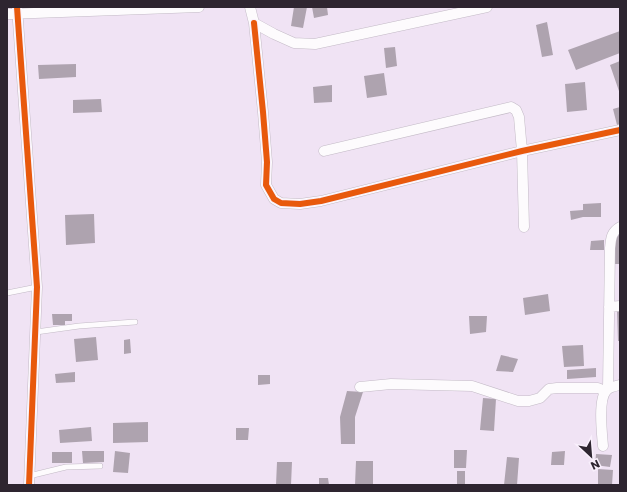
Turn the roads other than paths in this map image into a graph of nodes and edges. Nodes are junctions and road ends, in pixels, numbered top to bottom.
1 (199, 7) edge
2 (250, 7) edge
3 (487, 7) edge
4 (14, 12) edge
5 (254, 23) junction
6 (620, 130) edge
7 (324, 151) dead end
8 (522, 151) junction
9 (524, 227) dead end
10 (620, 227) edge
11 (37, 287) junction
12 (7, 293) edge
13 (620, 306) edge
14 (610, 307) junction
15 (135, 322) dead end
16 (36, 332) junction
17 (620, 385) edge
18 (360, 387) dead end
19 (607, 390) junction
20 (603, 446) dead end
21 (100, 466) dead end
22 (29, 480) edge

1 - 4 street
2 - 5 street
3 - 5 street
4 - 11 street
5 - 8 street
6 - 8 street
7 - 8 street
8 - 9 street
10 - 14 street
11 - 12 lane
11 - 16 street
13 - 14 street
14 - 19 street
15 - 16 lane
16 - 22 street
17 - 19 street
18 - 19 street
19 - 20 street
21 - 22 lane

